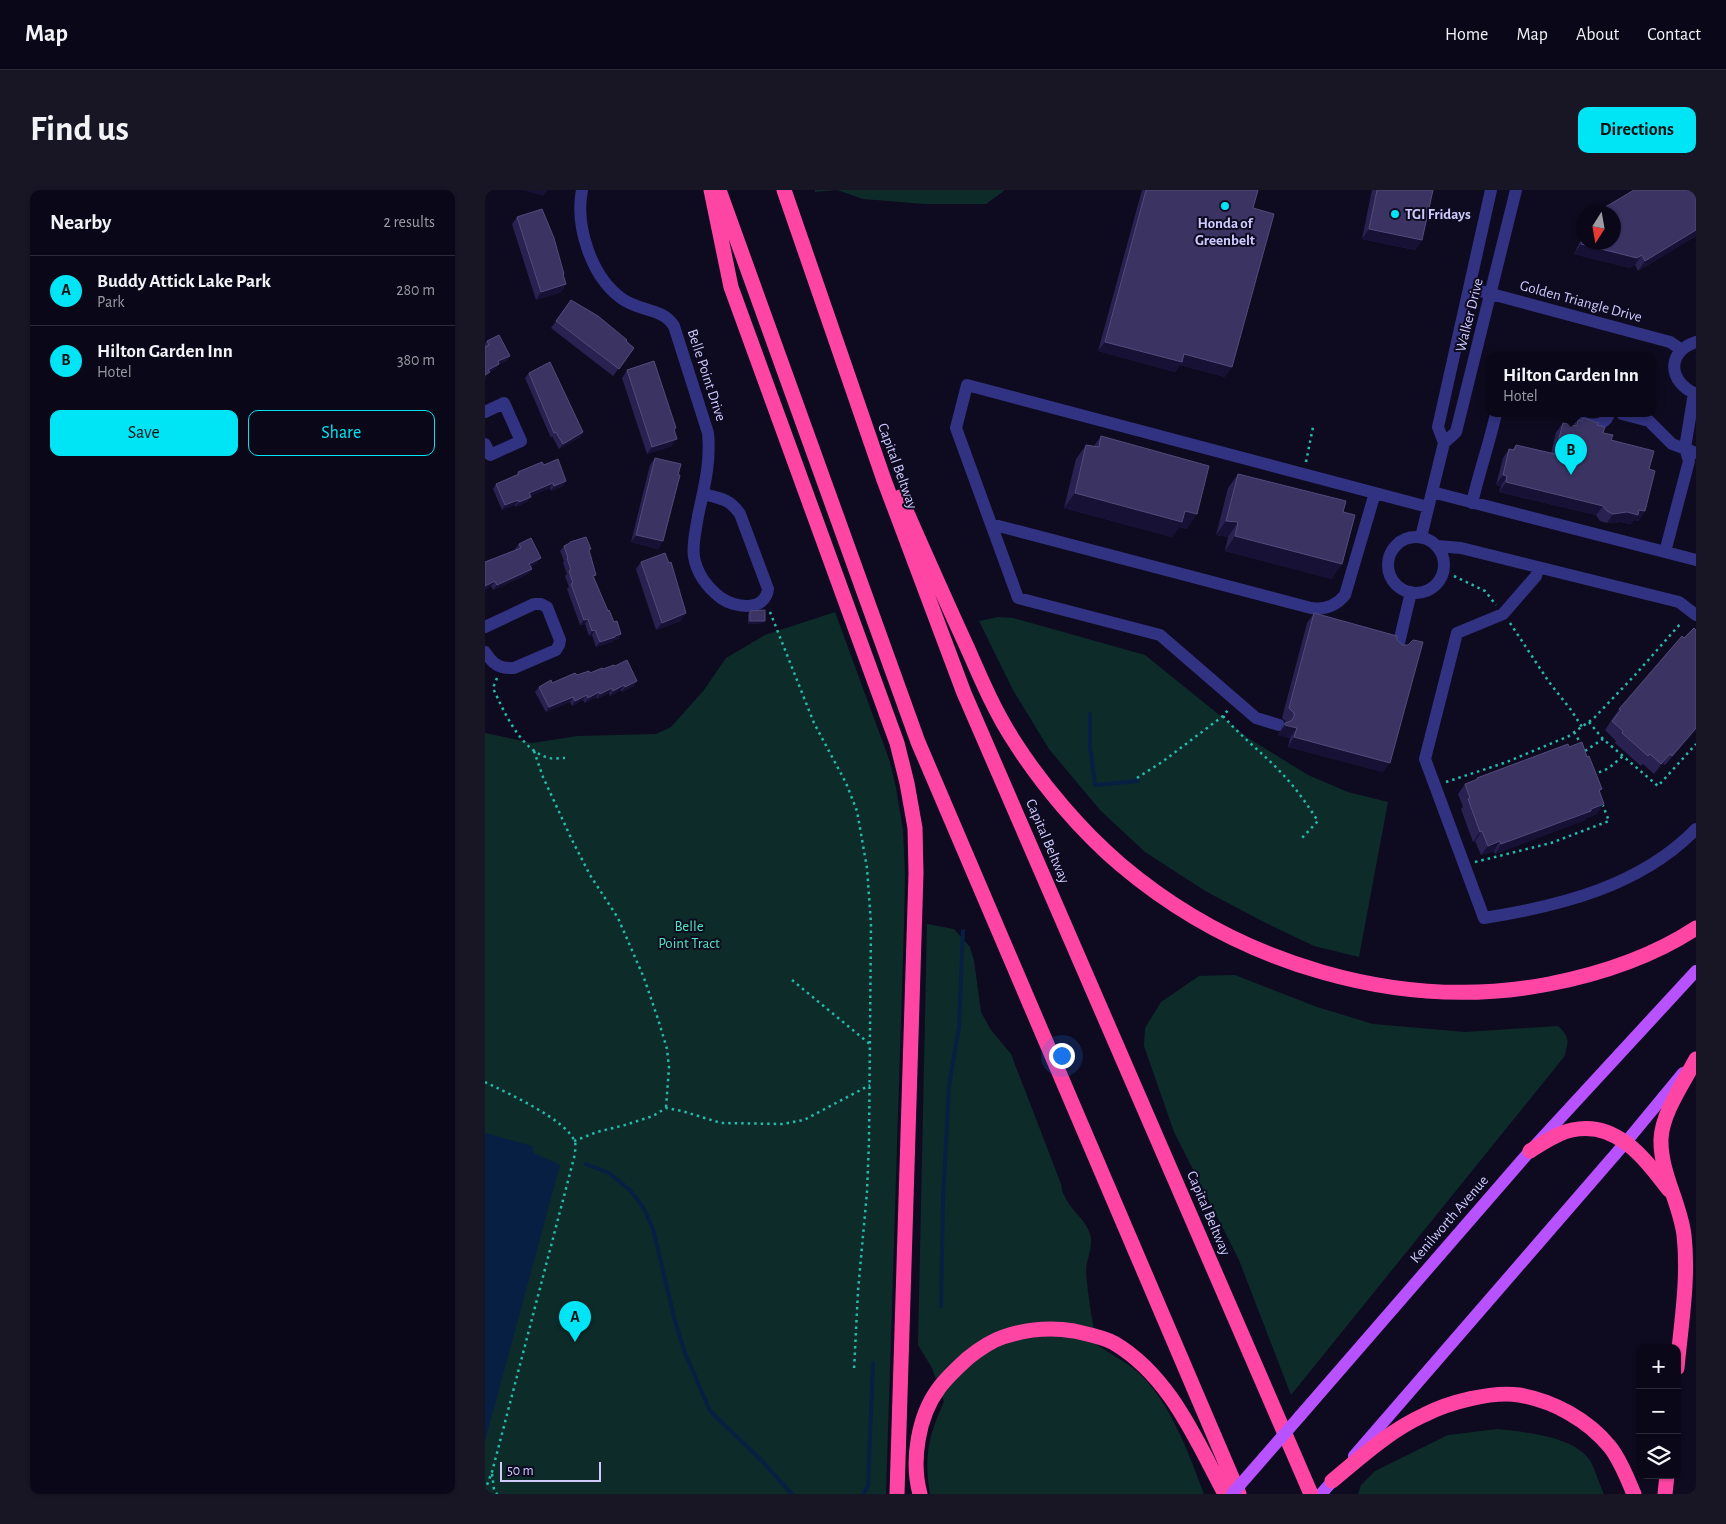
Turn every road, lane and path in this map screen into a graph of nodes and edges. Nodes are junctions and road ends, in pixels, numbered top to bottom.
1 (582, 190) edge
2 (711, 190) edge
3 (719, 190) edge
4 (784, 190) edge
5 (1491, 190) edge
6 (1516, 190) edge
7 (1469, 288) junction
8 (1492, 293) junction
9 (835, 341) junction
10 (1696, 342) edge
11 (1682, 350) junction
12 (1695, 394) edge
13 (485, 412) edge
14 (1495, 417) edge
15 (1575, 417) edge
16 (1608, 417) edge
17 (1634, 417) edge
18 (1313, 427) dead end
19 (1444, 443) junction
20 (485, 444) edge
21 (1691, 451) edge
22 (1303, 474) junction
23 (1431, 492) junction
24 (1375, 493) junction
25 (703, 494) junction
26 (1472, 503) junction
27 (1428, 507) junction
28 (991, 524) junction
29 (1421, 537) junction
30 (1437, 546) junction
31 (1665, 552) junction
32 (1696, 560) edge
33 (1538, 567) junction
34 (1454, 576) dead end
35 (1411, 592) junction
36 (764, 599) junction
37 (1503, 614) junction
38 (1696, 615) edge
39 (1681, 623) dead end
40 (485, 627) edge
41 (1398, 647) edge
42 (485, 652) edge
43 (501, 667) junction
44 (1589, 722) junction
45 (1279, 725) dead end
46 (1582, 727) junction
47 (1574, 732) junction
48 (1603, 739) junction
49 (1696, 744) edge
50 (534, 751) junction
51 (1585, 751) junction
52 (1623, 756) junction
53 (565, 758) dead end
54 (1587, 759) edge
55 (1590, 767) edge
56 (1137, 778) dead end
57 (1442, 783) dead end
58 (1602, 803) edge
59 (1696, 829) edge
60 (1301, 839) dead end
61 (1472, 863) dead end
62 (1696, 928) edge
63 (1696, 971) edge
64 (791, 980) dead end
65 (871, 1045) junction
66 (1696, 1058) edge
67 (485, 1082) edge
68 (870, 1086) junction
69 (666, 1108) junction
70 (574, 1141) junction
71 (1626, 1142) junction
72 (1530, 1151) junction
73 (1675, 1199) junction
74 (1679, 1344) edge
75 (854, 1370) dead end
76 (491, 1472) junction
77 (1667, 1479) edge
78 (1332, 1482) junction
79 (485, 1490) edge
80 (497, 1494) edge
81 (897, 1494) edge
82 (920, 1494) edge
83 (1225, 1494) edge
84 (1232, 1494) edge
85 (1239, 1494) edge
86 (1311, 1494) edge
87 (1321, 1494) edge
88 (1634, 1494) edge
89 (1665, 1494) edge

1 - 25 street, Belle Point Drive
2 - 81 highway
3 - 85 highway
4 - 9 highway, Capital Beltway
5 - 7 street, Walker Drive
6 - 8 street, Walker Drive
7 - 8 street, Golden Triangle Drive
7 - 19 street, Walker Drive
8 - 11 street, Golden Triangle Drive
8 - 19 street, Walker Drive
9 - 62 highway
9 - 86 highway, Capital Beltway
10 - 11 street
11 - 12 street
12 - 21 street
13 - 20 street
14 - 26 street
15 - 16 street
17 - 21 street
18 - 22 path
19 - 23 street, Walker Drive
21 - 31 street
22 - 24 street
22 - 28 street
23 - 26 street
23 - 27 street, Walker Drive
24 - 27 street
24 - 28 street
25 - 36 street
25 - 36 street, Belle Point Drive
26 - 31 street
27 - 29 street, Walker Drive
28 - 45 street
29 - 30 street
29 - 35 street
30 - 33 street
30 - 35 street
31 - 32 street
33 - 37 street
33 - 38 street
34 - 37 path
35 - 41 street
36 - 65 path
37 - 46 path
37 - 59 street
39 - 44 path
40 - 43 street
42 - 43 street
43 - 50 path
44 - 46 path
44 - 48 path
46 - 47 path
47 - 51 path
47 - 57 path
48 - 51 path
48 - 52 path
49 - 52 path
50 - 53 path
50 - 69 path
51 - 54 path
52 - 55 path
56 - 60 path
58 - 61 path
63 - 72 main road, Kenilworth Avenue
64 - 65 path
65 - 68 path
66 - 71 main road
66 - 73 highway
67 - 70 path
68 - 69 path
68 - 75 path
69 - 70 path
70 - 76 path
71 - 72 highway
71 - 73 highway
71 - 78 main road
72 - 84 main road, Kenilworth Avenue, bridge
73 - 74 highway
76 - 79 path
76 - 80 path
77 - 89 highway
78 - 87 main road
78 - 88 highway
82 - 83 highway

